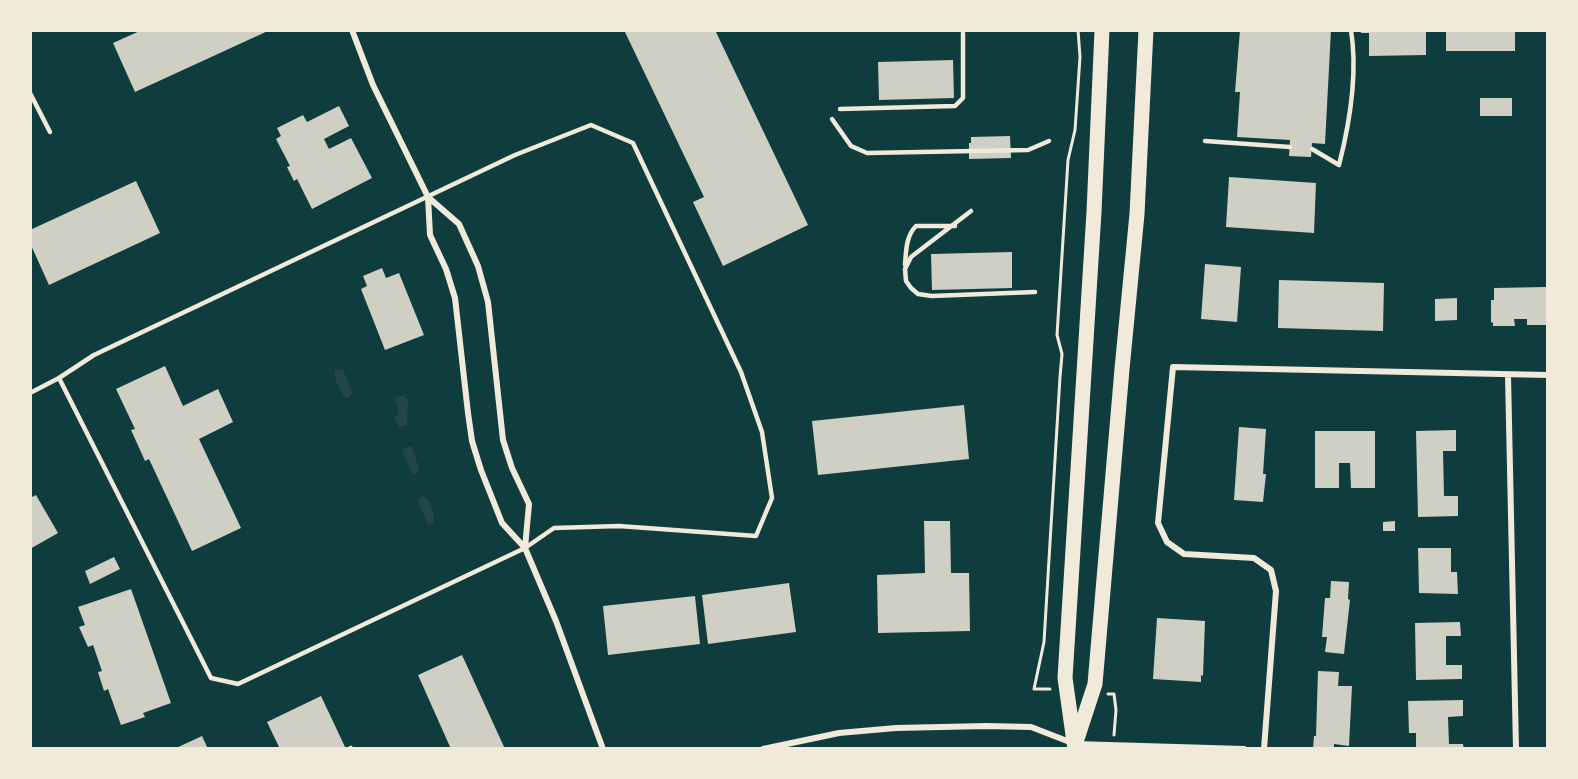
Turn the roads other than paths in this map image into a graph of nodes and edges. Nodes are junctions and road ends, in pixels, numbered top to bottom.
1 (352, 30) edge
2 (1102, 30) edge
3 (1146, 30) edge
4 (1351, 30) edge
5 (963, 33) dead end
6 (30, 93) edge
7 (840, 109) dead end
8 (832, 119) dead end
9 (50, 132) dead end
10 (1049, 141) dead end
11 (1205, 141) dead end
12 (1290, 147) dead end
13 (1312, 149) dead end
14 (428, 197) junction
15 (971, 211) dead end
16 (955, 226) junction
17 (905, 269) junction
18 (1035, 292) dead end
19 (1508, 375) junction
20 (1548, 375) edge
21 (59, 378) junction
22 (30, 393) edge
23 (525, 548) junction
24 (1073, 747) edge
25 (603, 749) edge
26 (763, 749) edge
27 (1244, 749) edge
28 (1264, 749) edge
29 (1516, 749) edge

1 - 14 street
2 - 24 main road
3 - 24 main road
4 - 13 lane
5 - 7 lane
6 - 9 lane
8 - 10 lane
11 - 12 lane
14 - 21 lane
14 - 23 street
14 - 23 street
14 - 23 lane
15 - 16 lane
16 - 17 lane
16 - 17 lane
17 - 18 lane
19 - 20 street
19 - 28 street
19 - 29 street
21 - 22 lane
21 - 23 lane
23 - 25 street
24 - 26 street
24 - 27 street

